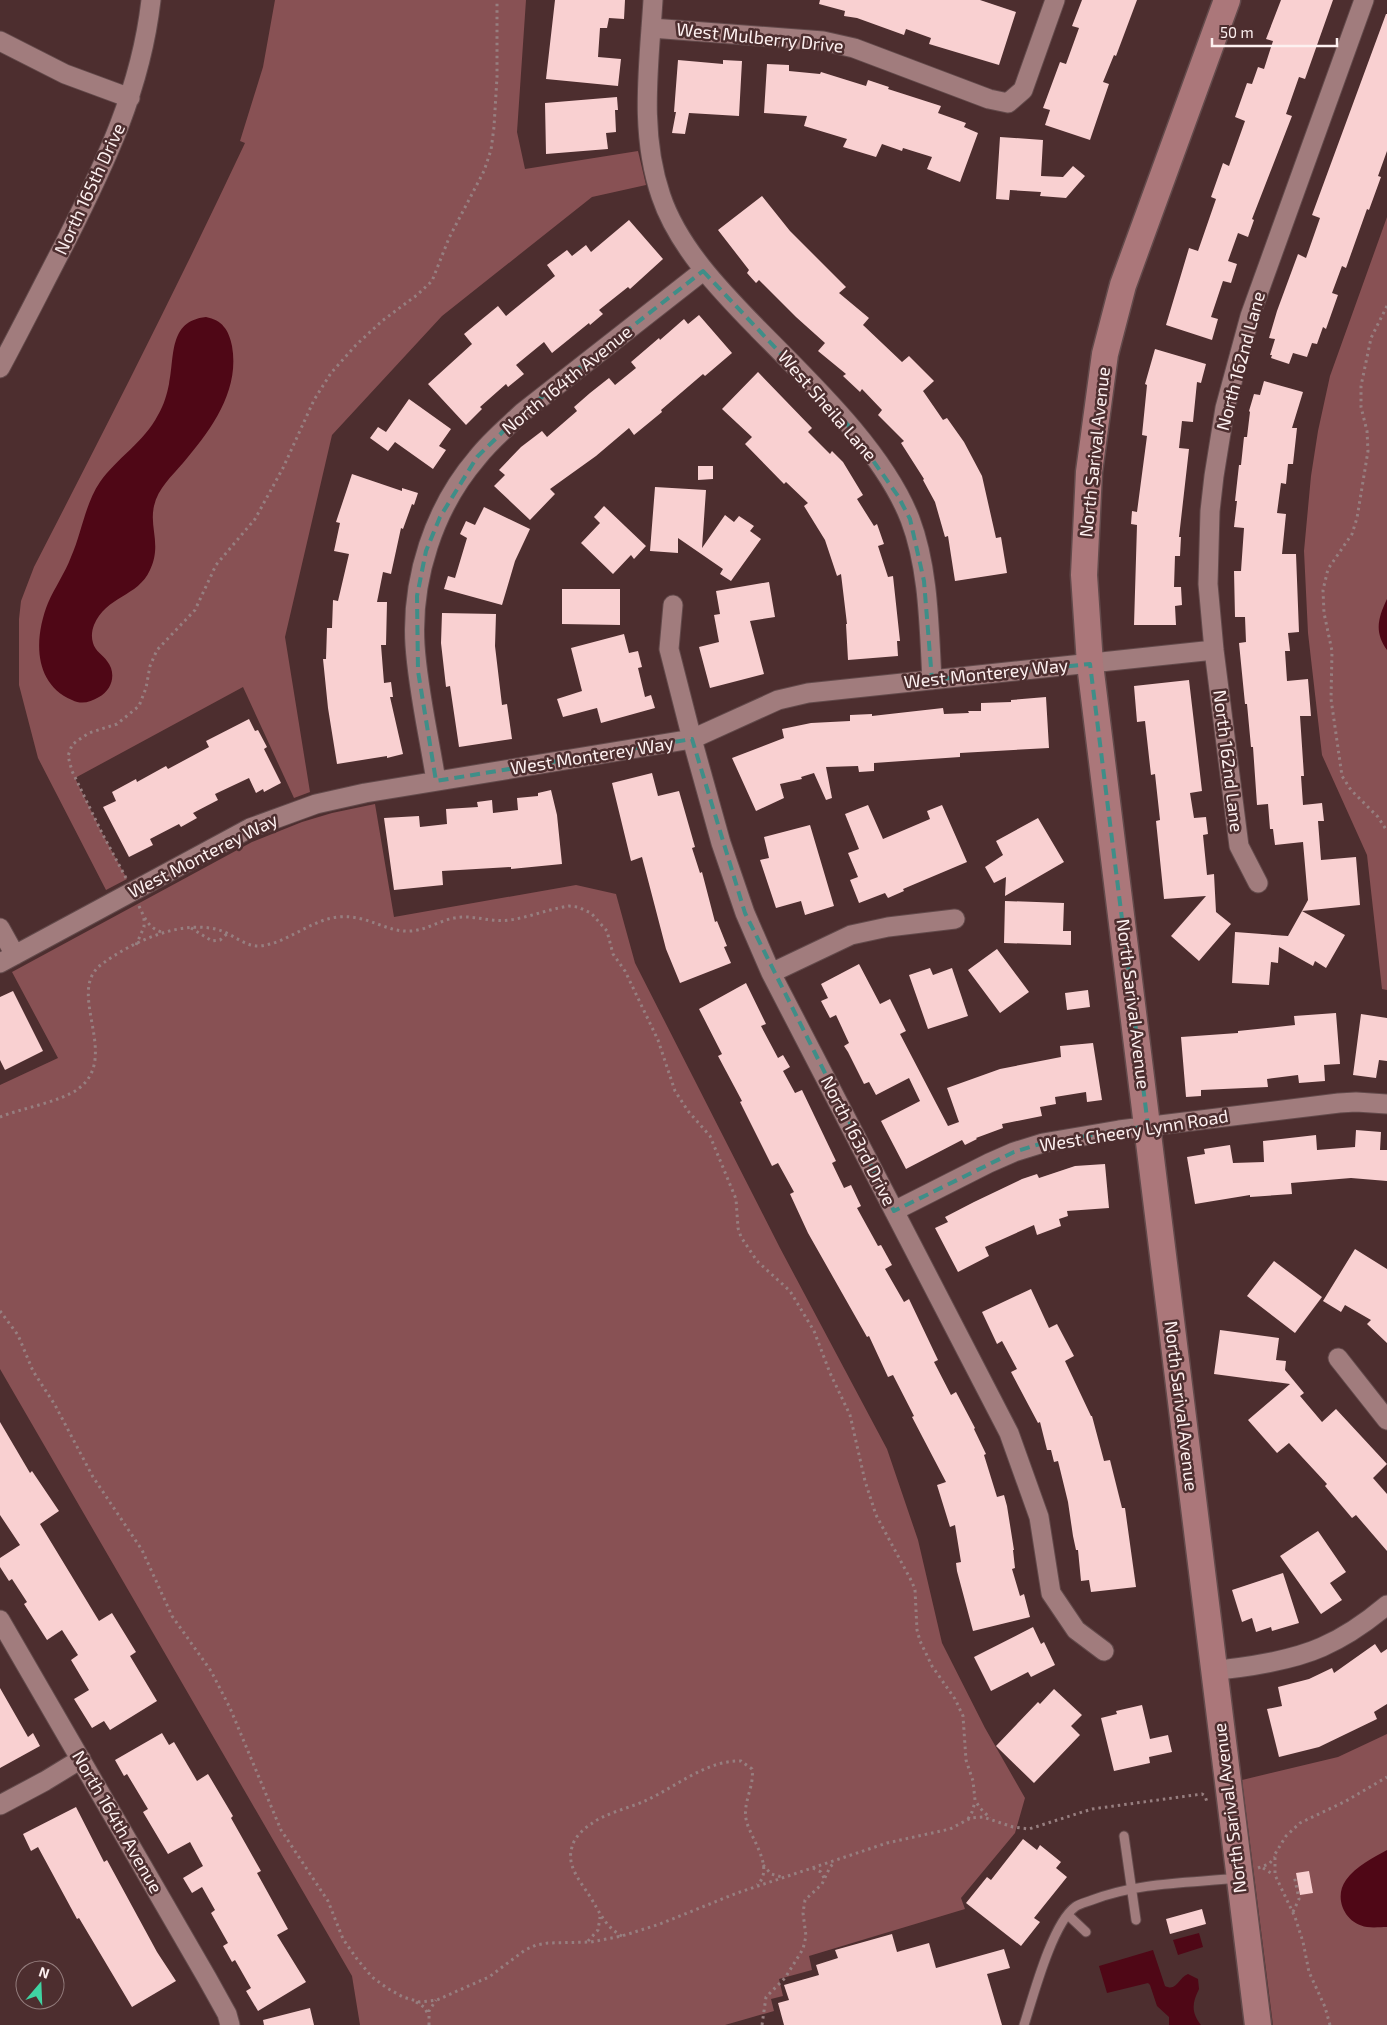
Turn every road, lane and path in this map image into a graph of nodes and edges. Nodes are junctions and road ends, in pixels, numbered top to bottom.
1 (151, 0) edge
2 (497, 0) edge
3 (653, 0) edge
4 (1055, 0) edge
5 (1227, 0) edge
6 (1364, 0) edge
7 (651, 28) junction
8 (0, 41) edge
9 (130, 98) junction
10 (703, 270) junction
11 (1387, 306) edge
12 (7, 338) edge
13 (0, 368) edge
14 (673, 604) dead end
15 (1214, 650) junction
16 (1090, 664) junction
17 (932, 680) junction
18 (692, 740) junction
19 (436, 781) junction
20 (1387, 830) edge
21 (1258, 883) dead end
22 (132, 891) junction
23 (144, 917) junction
24 (955, 919) dead end
25 (0, 928) edge
26 (191, 928) junction
27 (164, 932) junction
28 (228, 933) junction
29 (136, 945) junction
30 (7, 959) edge
31 (772, 973) junction
32 (1387, 1104) edge
33 (0, 1117) edge
34 (1148, 1126) junction
35 (894, 1211) junction
36 (0, 1312) edge
37 (1338, 1358) dead end
38 (1387, 1420) edge
39 (1387, 1605) edge
40 (0, 1620) edge
41 (1104, 1651) dead end
42 (1214, 1670) junction
43 (81, 1759) junction
44 (1387, 1777) edge
45 (975, 1797) junction
46 (0, 1805) edge
47 (1208, 1809) dead end
48 (967, 1820) junction
49 (995, 1821) junction
50 (1124, 1836) dead end
51 (1275, 1857) junction
52 (838, 1860) junction
53 (763, 1865) junction
54 (1262, 1867) junction
55 (812, 1868) junction
56 (1238, 1871) junction
57 (1294, 1874) dead end
58 (1275, 1875) junction
59 (786, 1877) junction
60 (824, 1879) junction
61 (755, 1887) junction
62 (1131, 1889) junction
63 (1289, 1904) junction
64 (1298, 1904) junction
65 (1293, 1912) junction
66 (1068, 1915) junction
67 (600, 1916) junction
68 (1136, 1920) dead end
69 (1086, 1932) dead end
70 (622, 1936) junction
71 (582, 1943) junction
72 (437, 2000) junction
73 (414, 2001) junction
74 (428, 2018) junction
75 (230, 2025) edge
76 (429, 2025) edge
77 (762, 2025) edge
78 (1024, 2025) edge
79 (1258, 2025) edge
80 (1330, 2025) edge

1 - 9 street, North 165th Drive
2 - 22 path
3 - 7 street
4 - 7 street, West Mulberry Drive
5 - 16 street, North Sarival Avenue
6 - 15 street, North 162nd Lane
7 - 10 street
8 - 9 street
9 - 12 street, North 165th Drive
10 - 17 street, West Sheila Lane
10 - 19 street, North 164th Avenue
11 - 20 path
12 - 13 street, North 165th Drive
14 - 18 street, North 163rd Drive
15 - 16 street, West Monterey Way
15 - 21 street, North 162nd Lane
16 - 17 street, West Monterey Way
16 - 34 street, North Sarival Avenue
17 - 18 street, West Monterey Way
18 - 19 street, West Monterey Way
18 - 31 street, North 163rd Drive
19 - 22 street, West Monterey Way
22 - 23 path
22 - 30 street, West Monterey Way
23 - 27 path
23 - 29 path
24 - 31 street
25 - 30 street
26 - 27 path
26 - 28 path
26 - 28 path
27 - 29 path
28 - 45 path
29 - 33 path
31 - 35 street, North 163rd Drive
32 - 34 street, West Cheery Lynn Road
34 - 35 street, West Cheery Lynn Road
34 - 42 street, North Sarival Avenue
35 - 41 street, North 163rd Drive
36 - 73 path
37 - 38 street
39 - 42 street
40 - 43 street, North 164th Avenue
42 - 56 street, North Sarival Avenue
43 - 46 street
43 - 75 street, North 164th Avenue
44 - 51 path
45 - 48 path
45 - 49 path
47 - 49 path
48 - 49 path
48 - 52 path
50 - 62 lane
51 - 54 path
51 - 58 path
52 - 55 path
52 - 60 path
53 - 59 path
53 - 61 path
53 - 67 path
54 - 56 path
54 - 58 path
55 - 59 path
55 - 60 path
56 - 62 lane
56 - 79 street, North Sarival Avenue
57 - 64 path
58 - 63 path
59 - 61 path
60 - 77 path
61 - 70 path
62 - 66 lane
62 - 68 lane
63 - 64 path
63 - 65 path
64 - 65 path
65 - 80 path
66 - 69 lane
66 - 78 lane
67 - 70 path
67 - 71 path
70 - 71 path
71 - 72 path
72 - 73 path
72 - 74 path
73 - 74 path
74 - 76 path

